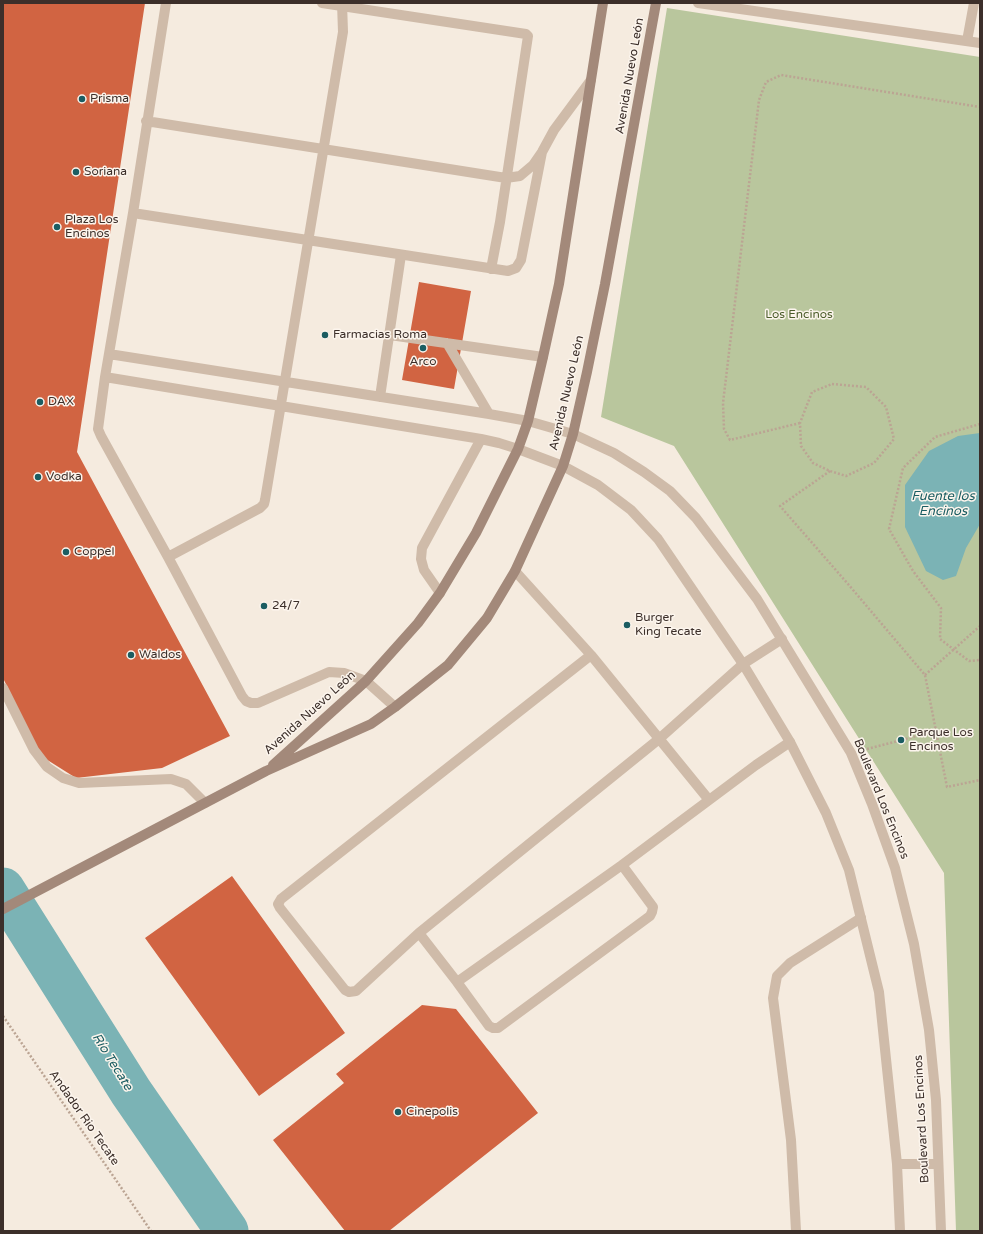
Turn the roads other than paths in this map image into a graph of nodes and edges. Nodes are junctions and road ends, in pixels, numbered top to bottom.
1 (166, 3) edge
2 (322, 3) edge
3 (603, 3) edge
4 (656, 3) edge
5 (698, 3) edge
6 (974, 3) edge
7 (342, 5) edge
8 (358, 6) edge
9 (744, 6) edge
10 (343, 32) junction
11 (967, 41) junction
12 (980, 43) edge
13 (591, 80) junction
14 (146, 121) junction
15 (324, 149) junction
16 (542, 152) junction
17 (506, 178) junction
18 (133, 213) junction
19 (309, 240) junction
20 (402, 255) junction
21 (491, 269) junction
22 (390, 335) junction
23 (447, 343) junction
24 (109, 354) junction
25 (543, 357) junction
26 (105, 377) junction
27 (285, 382) junction
28 (380, 397) junction
29 (281, 405) junction
30 (489, 414) junction
31 (528, 421) junction
32 (573, 434) junction
33 (481, 439) junction
34 (518, 449) junction
35 (563, 466) junction
36 (168, 557) junction
37 (516, 571) junction
38 (440, 593) junction
39 (782, 639) junction
40 (591, 654) junction
41 (743, 664) junction
42 (366, 680) junction
43 (3, 688) edge
44 (395, 707) junction
45 (659, 738) junction
46 (790, 742) junction
47 (266, 771) junction
48 (709, 800) junction
49 (205, 803) junction
50 (622, 865) junction
51 (3, 909) edge
52 (861, 918) junction
53 (419, 933) junction
54 (457, 982) junction
55 (897, 1164) junction
56 (938, 1164) junction
57 (796, 1231) edge
58 (900, 1231) edge
59 (940, 1231) edge

1 - 14 street
2 - 7 street
3 - 13 main road, Avenida Nuevo León
4 - 32 main road, Avenida Nuevo León
5 - 9 street
6 - 11 street
7 - 8 street
7 - 10 street
8 - 10 street
8 - 17 street
9 - 11 street
10 - 15 street
11 - 12 street
13 - 16 street
13 - 25 main road, Avenida Nuevo León
14 - 15 street
14 - 18 street
15 - 17 street
15 - 19 street
16 - 17 street
16 - 21 street
17 - 21 street
18 - 19 street
18 - 24 street
19 - 20 street
19 - 27 street
20 - 21 street
20 - 22 street
22 - 23 street
22 - 28 street
23 - 25 street
23 - 30 street
24 - 26 street
24 - 27 street, Boulevard Los Encinos
25 - 31 main road, Avenida Nuevo León
26 - 29 street
26 - 36 street
27 - 28 street, Boulevard Los Encinos
27 - 29 street
28 - 30 street, Boulevard Los Encinos
29 - 33 street
29 - 36 street
30 - 31 street, Boulevard Los Encinos
31 - 32 street, Boulevard Los Encinos
31 - 34 main road, Avenida Nuevo León
32 - 35 main road, Avenida Nuevo León
32 - 39 street, Boulevard Los Encinos
33 - 34 street
33 - 38 street
34 - 35 street
34 - 38 main road, Avenida Nuevo León
35 - 37 main road, Avenida Nuevo León
35 - 41 street
36 - 42 street
37 - 40 street
37 - 44 main road, Avenida Nuevo León
38 - 42 main road, Avenida Nuevo León
39 - 41 street
39 - 56 street, Boulevard Los Encinos
40 - 45 street
40 - 53 street
41 - 45 street
41 - 46 street
42 - 44 street
42 - 47 main road, Avenida Nuevo León
43 - 49 street
44 - 47 main road, Avenida Nuevo León
45 - 48 street
45 - 53 street
46 - 48 street
46 - 52 street
47 - 49 main road
48 - 50 street
49 - 51 main road
50 - 54 street
50 - 54 street
52 - 55 street
52 - 57 street
53 - 54 street
55 - 56 street
55 - 58 street
56 - 59 street, Boulevard Los Encinos

